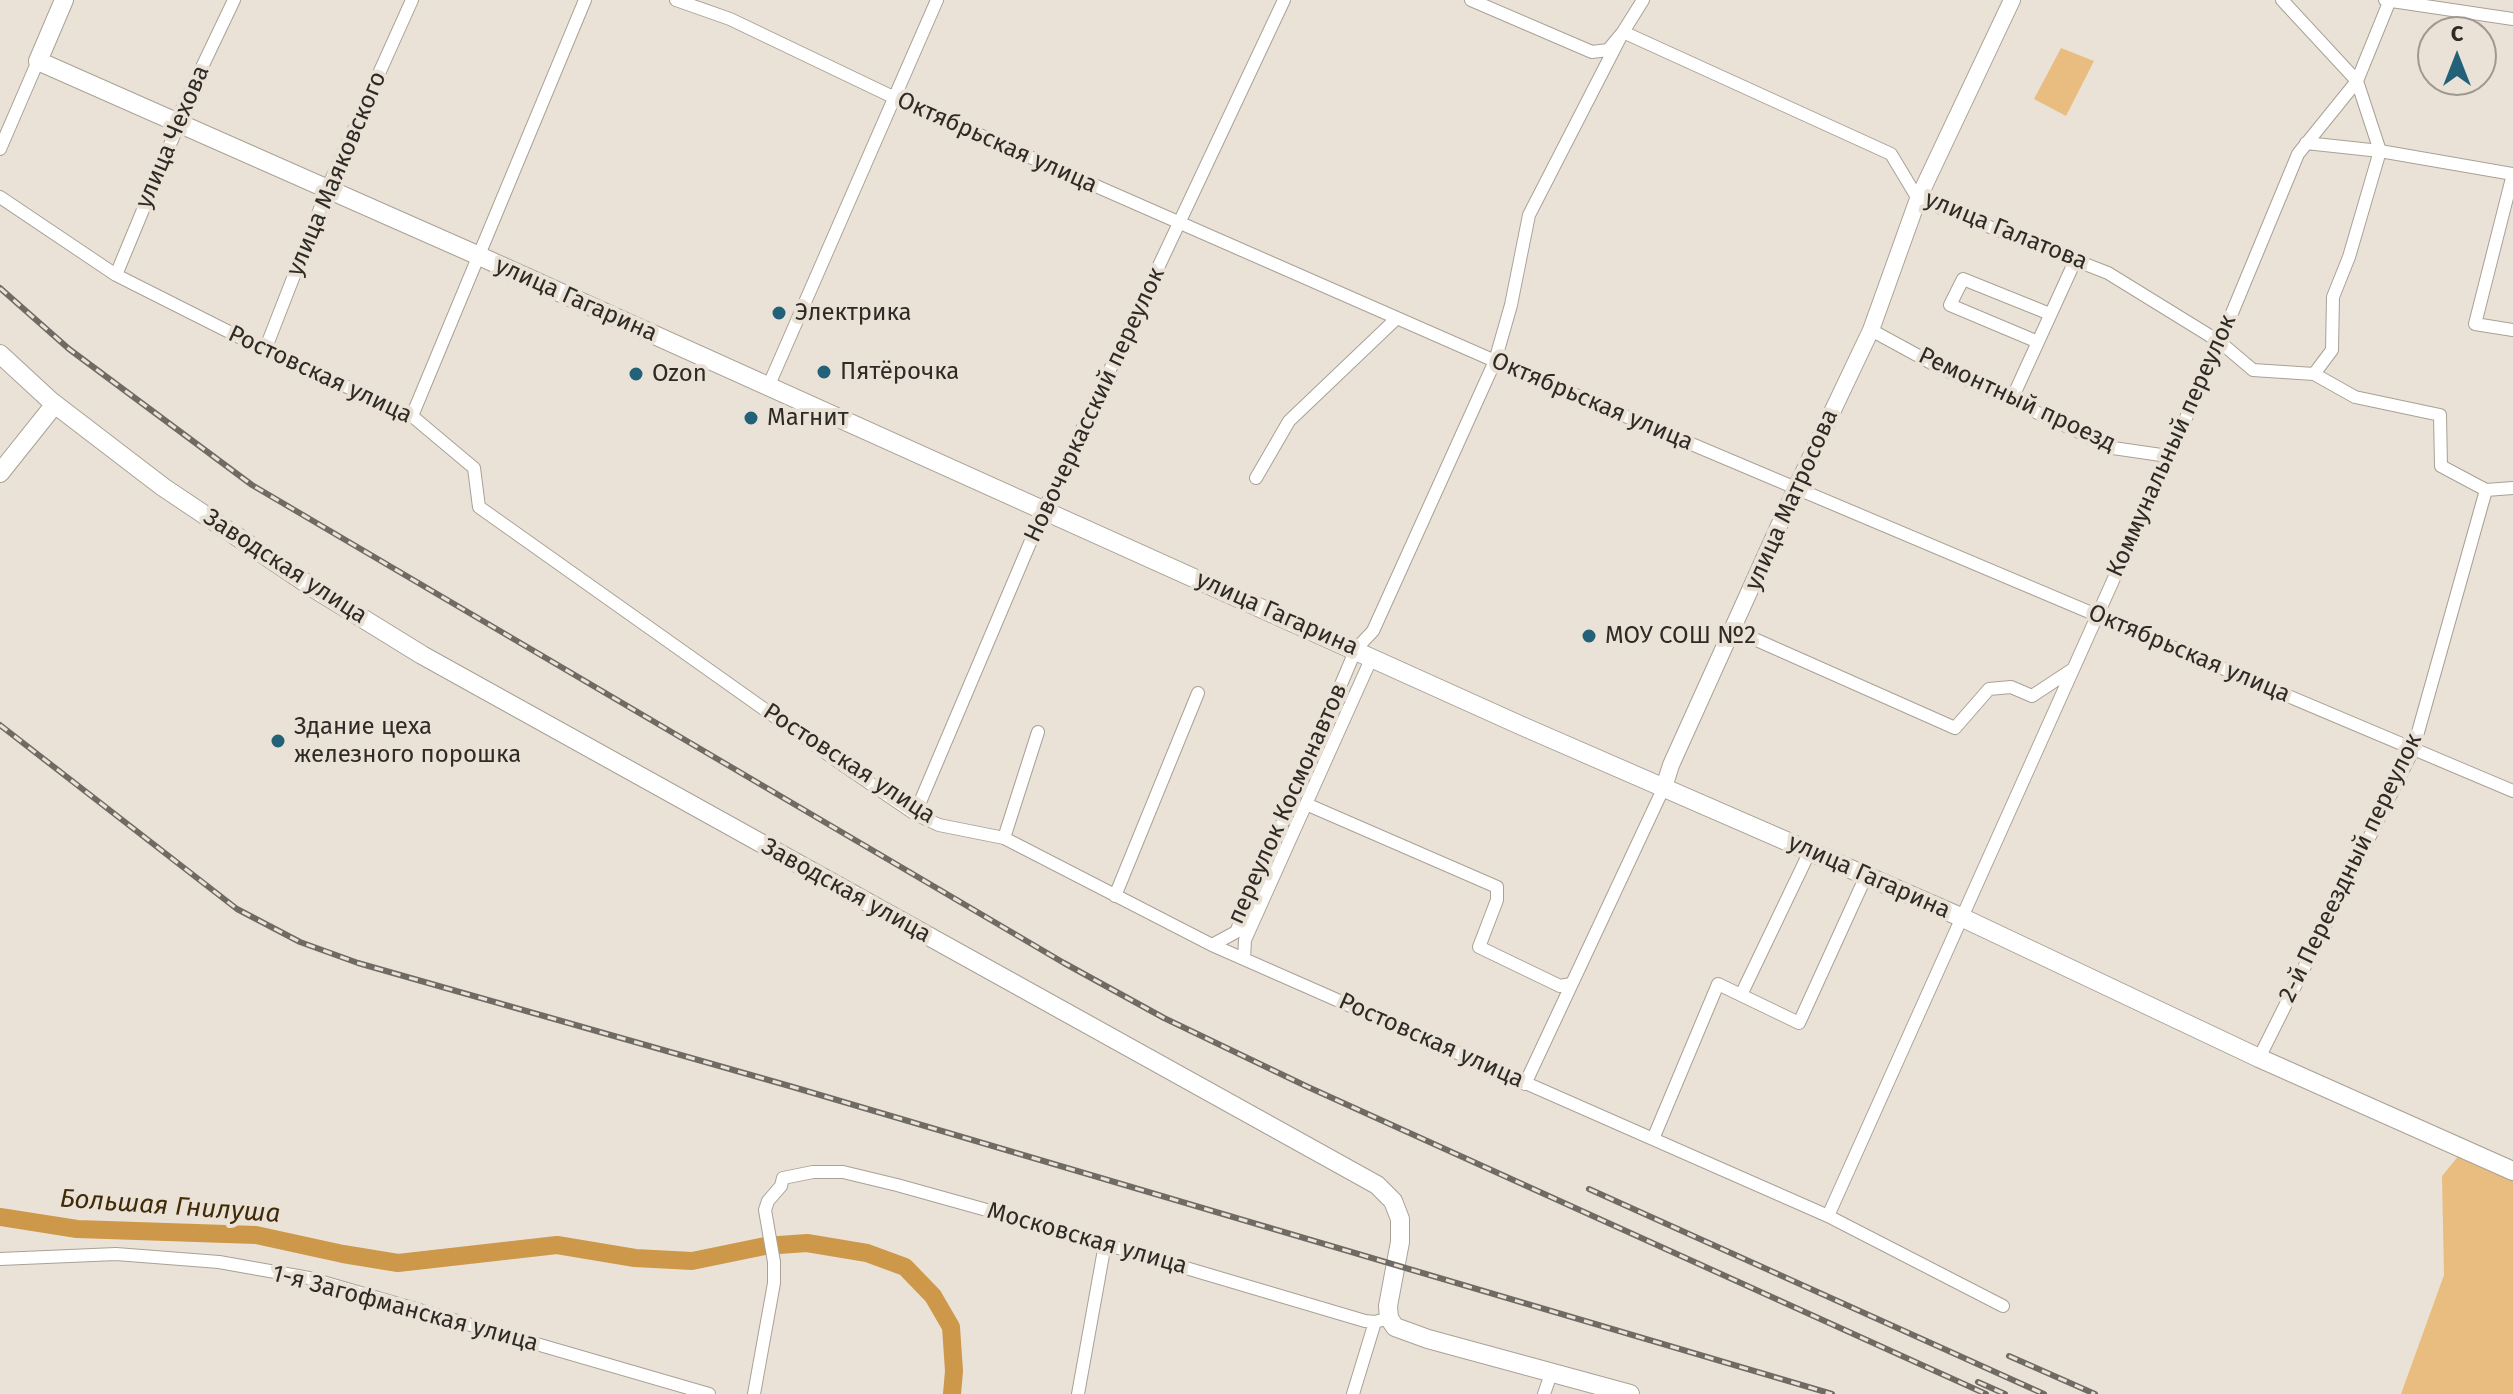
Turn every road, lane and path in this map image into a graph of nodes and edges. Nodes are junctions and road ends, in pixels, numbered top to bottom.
1 (64, 0) edge
2 (234, 0) edge
3 (412, 0) edge
4 (585, 0) edge
5 (676, 0) edge
6 (937, 0) edge
7 (1284, 0) edge
8 (1471, 0) edge
9 (1643, 0) edge
10 (2012, 0) edge
11 (2282, 0) edge
12 (2388, 0) edge
13 (2513, 19) edge
14 (1623, 32) junction
15 (38, 61) junction
16 (2357, 81) junction
17 (893, 97) junction
18 (179, 123) junction
19 (2306, 143) junction
20 (0, 149) edge
21 (2380, 151) junction
22 (2513, 174) edge
23 (328, 191) junction
24 (0, 197) edge
25 (1918, 199) junction
26 (1179, 224) junction
27 (477, 255) junction
28 (2075, 261) junction
29 (116, 275) junction
30 (2050, 314) junction
31 (1397, 318) junction
32 (1871, 330) junction
33 (2513, 330) edge
34 (2038, 342) junction
35 (2220, 342) junction
36 (265, 350) junction
37 (0, 354) edge
38 (1495, 361) junction
39 (2314, 374) junction
40 (768, 387) junction
41 (2011, 401) junction
42 (55, 404) junction
43 (412, 416) junction
44 (2168, 456) junction
45 (0, 473) edge
46 (1256, 478) dead end
47 (1796, 488) junction
48 (2513, 488) edge
49 (2486, 490) junction
50 (1044, 510) junction
51 (2097, 614) junction
52 (1734, 630) junction
53 (1364, 653) junction
54 (2073, 669) junction
55 (1198, 693) dead end
56 (1038, 732) dead end
57 (2413, 750) junction
58 (1664, 787) junction
59 (2513, 791) edge
60 (1306, 804) junction
61 (915, 814) junction
62 (1004, 838) junction
63 (1810, 851) junction
64 (1866, 876) junction
65 (1115, 896) junction
66 (1963, 918) junction
67 (1212, 945) junction
68 (1244, 959) junction
69 (1571, 984) junction
70 (1741, 995) junction
71 (2259, 1058) junction
72 (1525, 1084) junction
73 (1653, 1139) junction
74 (2513, 1171) edge
75 (1828, 1216) junction
76 (1105, 1244) junction
77 (0, 1259) edge
78 (2003, 1306) dead end
79 (1382, 1320) junction
80 (1552, 1371) junction
81 (709, 1394) edge
82 (754, 1394) edge
83 (1078, 1394) edge
84 (1353, 1394) edge
85 (1544, 1394) edge
86 (1630, 1394) edge

1 - 15 main road
2 - 18 street, улица Чехова
3 - 23 street, улица Маяковского
4 - 27 street
5 - 17 street, Октябрьская улица
6 - 17 street
7 - 26 street, Новочеркасский переулок
8 - 14 street
9 - 14 street, переулок Космонавтов
10 - 25 street, улица Матросова
11 - 16 street
12 - 13 street
12 - 16 street, Коммунальный переулок
14 - 25 street, улица Галатова
14 - 38 street, переулок Космонавтов
15 - 18 main road, улица Гагарина
15 - 20 street
16 - 19 street, Коммунальный переулок
16 - 21 street
17 - 26 street, Октябрьская улица
17 - 40 street
18 - 23 main road, улица Гагарина
18 - 29 street, улица Чехова
19 - 21 street
19 - 35 street, Коммунальный переулок
21 - 22 street
21 - 39 street
22 - 33 street
23 - 27 main road, улица Гагарина
23 - 36 street, улица Маяковского
24 - 29 street, Ростовская улица
25 - 28 street, улица Галатова
25 - 32 street, улица Матросова
26 - 31 street, Октябрьская улица
26 - 50 street, Новочеркасский переулок
27 - 40 main road, улица Гагарина
27 - 43 street
28 - 30 street
28 - 35 street, улица Галатова
29 - 36 street, Ростовская улица
30 - 34 street
30 - 34 street
31 - 38 street, Октябрьская улица
31 - 46 street
32 - 41 street, Ремонтный проезд
32 - 47 street, улица Матросова
34 - 41 street
35 - 39 street, улица Галатова
35 - 44 street, Коммунальный переулок
36 - 43 street, Ростовская улица
37 - 42 main road, Заводская улица
38 - 47 street, Октябрьская улица
38 - 53 street, переулок Космонавтов
39 - 49 street, улица Галатова
40 - 50 main road, улица Гагарина
41 - 44 street, Ремонтный проезд
42 - 45 main road
42 - 79 main road, Заводская улица
43 - 61 street, Ростовская улица
44 - 51 street, Коммунальный переулок
47 - 51 street, Октябрьская улица
47 - 52 street, улица Матросова
48 - 49 street
49 - 57 street, 2-й Переездный переулок
50 - 53 main road, улица Гагарина
50 - 61 street, Новочеркасский переулок
51 - 54 street, Коммунальный переулок
51 - 57 street, Октябрьская улица
52 - 54 street
52 - 58 street, улица Матросова
53 - 58 main road, улица Гагарина
53 - 60 street
53 - 67 street, переулок Космонавтов
54 - 66 street, Коммунальный переулок
55 - 65 street
56 - 62 street
57 - 59 street, Октябрьская улица
57 - 71 street, 2-й Переездный переулок
58 - 63 main road, улица Гагарина
58 - 69 street, улица Матросова
60 - 68 street
60 - 69 street
61 - 62 street, Ростовская улица
62 - 65 street, Ростовская улица
63 - 64 main road, улица Гагарина
63 - 70 street
64 - 66 main road, улица Гагарина
64 - 70 street
65 - 67 street, Ростовская улица
66 - 71 main road, улица Гагарина
66 - 75 street, Коммунальный переулок
67 - 68 street, Ростовская улица
68 - 72 street, Ростовская улица
69 - 72 street, улица Матросова
70 - 73 street
71 - 74 main road, улица Гагарина
72 - 73 street, Ростовская улица
73 - 75 street, Ростовская улица
75 - 78 street, Ростовская улица
76 - 79 street, Московская улица
76 - 82 street, Московская улица
76 - 83 street
77 - 81 street, 1-я Загофманская улица
79 - 80 main road
79 - 84 street
80 - 85 street
80 - 86 main road

